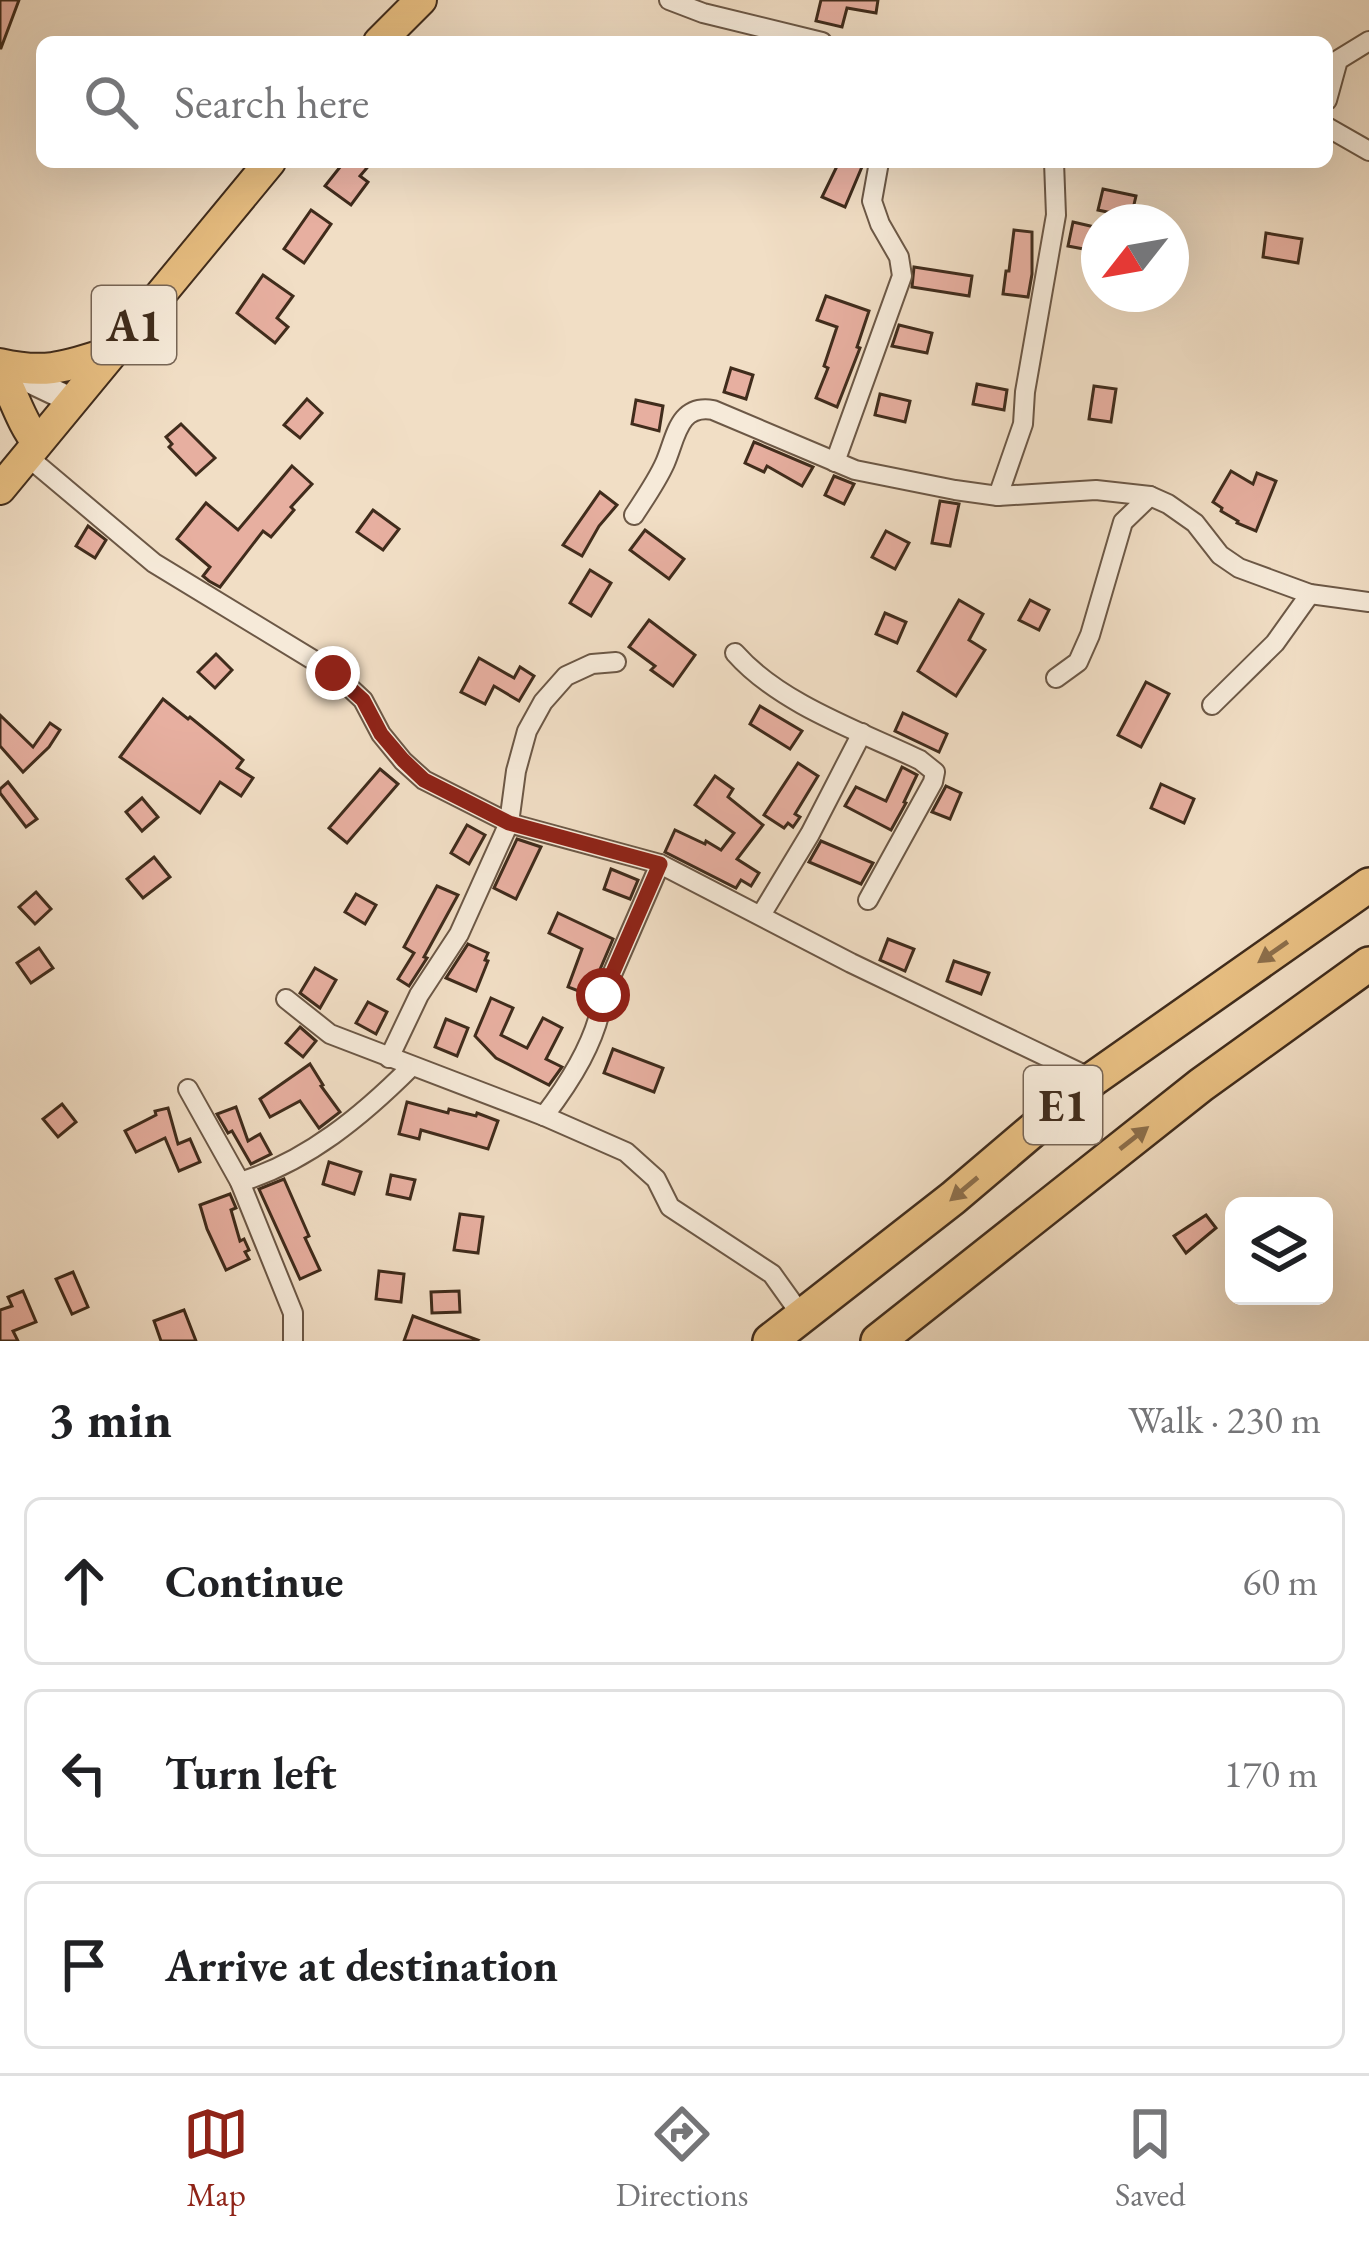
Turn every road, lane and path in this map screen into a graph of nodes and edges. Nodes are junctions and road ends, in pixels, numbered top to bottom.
1 (422, 0) edge
2 (669, 0) edge
3 (385, 36) edge
4 (797, 36) edge
5 (1369, 41) edge
6 (1333, 78) edge
7 (1333, 130) edge
8 (1369, 151) edge
9 (265, 168) edge
10 (878, 168) edge
11 (1054, 168) edge
12 (112, 352) junction
13 (0, 367) edge
14 (73, 401) junction
15 (32, 449) junction
16 (835, 462) junction
17 (0, 489) edge
18 (998, 496) junction
19 (1150, 496) junction
20 (634, 515) dead end
21 (1310, 594) junction
22 (1369, 602) edge
23 (735, 653) dead end
24 (616, 662) dead end
25 (1056, 678) dead end
26 (1212, 705) dead end
27 (862, 733) junction
28 (509, 823) junction
29 (660, 864) junction
30 (1369, 885) edge
31 (868, 900) dead end
32 (761, 915) junction
33 (1369, 964) edge
34 (286, 999) dead end
35 (389, 1058) junction
36 (411, 1067) junction
37 (1093, 1079) junction
38 (188, 1089) dead end
39 (544, 1116) junction
40 (240, 1182) junction
41 (802, 1316) junction
42 (293, 1341) edge
43 (770, 1341) edge
44 (878, 1341) edge

1 - 3 highway
2 - 4 street
5 - 6 street
7 - 8 street
9 - 12 highway, A1
10 - 16 street
11 - 18 street
12 - 13 highway
12 - 14 highway, A1
13 - 14 street
13 - 15 highway
14 - 15 highway, A1
15 - 17 highway, A1
15 - 28 street
16 - 18 street
16 - 20 street
18 - 19 street
19 - 21 street
19 - 25 street
21 - 22 street
21 - 26 street
23 - 27 street
24 - 28 street
27 - 31 street
27 - 32 street
28 - 29 street
28 - 35 street
29 - 32 street
29 - 39 street
30 -> 37 highway, E1
32 - 37 street
44 -> 33 highway, E1
34 - 35 street
35 - 36 street
36 - 39 street
36 - 40 street
37 -> 41 highway, E1
38 - 40 street
39 - 41 street
40 - 42 street
41 - 43 highway, E1

